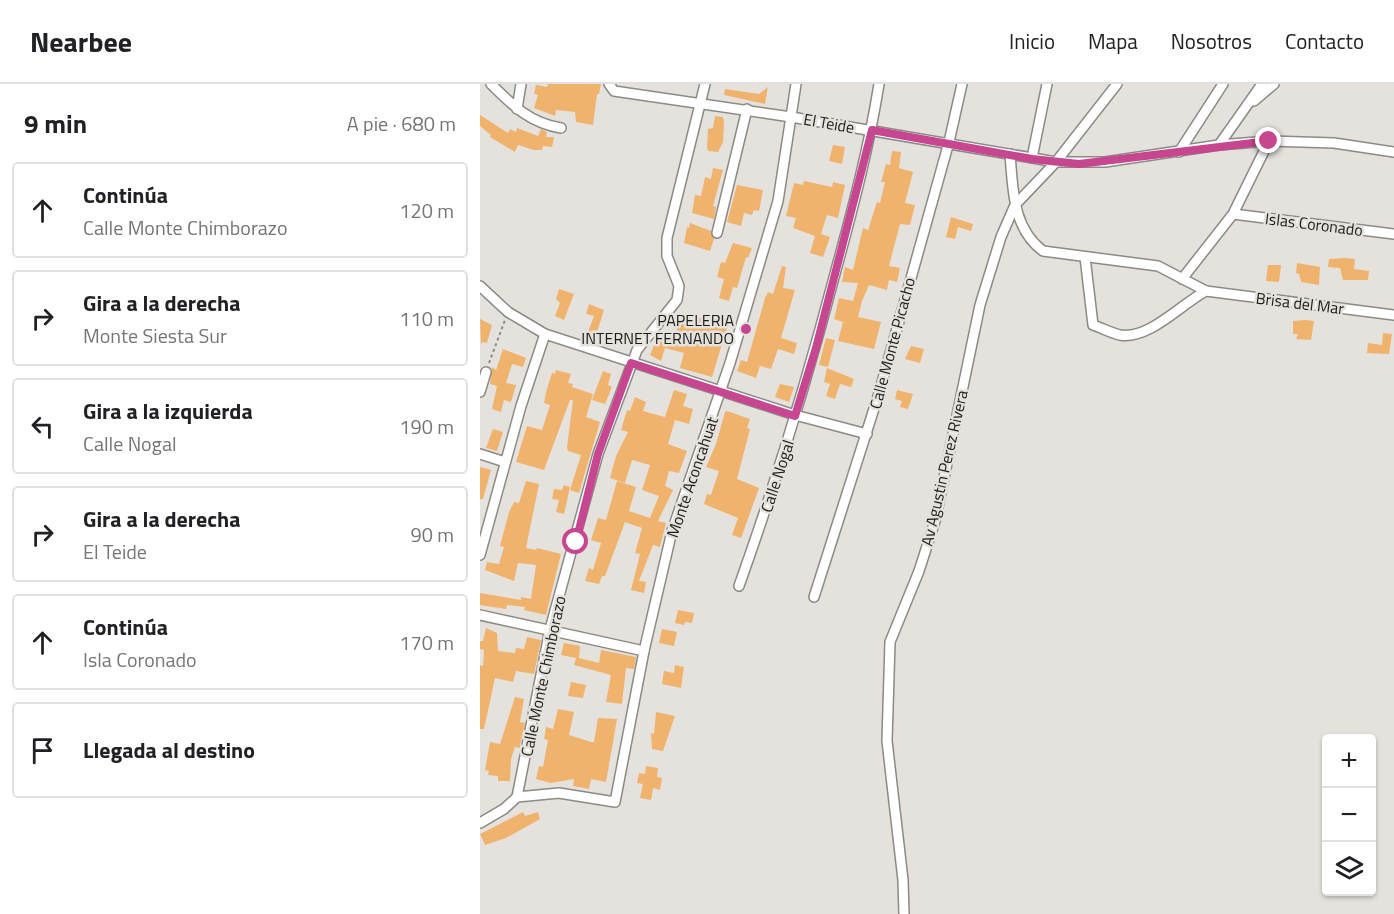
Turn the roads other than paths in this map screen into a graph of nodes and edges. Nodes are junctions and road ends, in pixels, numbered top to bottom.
1 (491, 84) edge
2 (521, 84) edge
3 (654, 84) edge
4 (705, 84) edge
5 (796, 84) edge
6 (879, 84) edge
7 (962, 84) edge
8 (1047, 84) edge
9 (1117, 84) edge
10 (1223, 84) edge
11 (1262, 84) edge
12 (1274, 84) edge
13 (610, 87) edge
14 (652, 96) junction
15 (702, 103) junction
16 (517, 109) junction
17 (747, 110) junction
18 (1243, 111) junction
19 (791, 117) junction
20 (561, 128) dead end
21 (872, 130) junction
22 (1269, 141) junction
23 (949, 142) junction
24 (1218, 145) junction
25 (1179, 152) junction
26 (1394, 152) edge
27 (1010, 154) junction
28 (1032, 159) junction
29 (1056, 162) junction
30 (1015, 205) junction
31 (1233, 214) junction
32 (717, 233) dead end
33 (1394, 234) edge
34 (1085, 257) junction
35 (1182, 279) junction
36 (480, 286) edge
37 (1206, 291) junction
38 (1394, 315) edge
39 (545, 334) junction
40 (631, 363) junction
41 (486, 372) road end
42 (480, 392) edge
43 (721, 392) junction
44 (795, 416) junction
45 (867, 434) junction
46 (480, 454) edge
47 (505, 462) junction
48 (480, 555) edge
49 (739, 586) dead end
50 (814, 597) dead end
51 (480, 615) edge
52 (550, 629) junction
53 (644, 651) junction
54 (517, 797) junction
55 (480, 823) edge
56 (904, 914) edge

1 - 16 street
2 - 16 street
3 - 14 street
4 - 15 street, Calle Monte Chimborazo
5 - 19 street, Monte Aconcahuat
6 - 21 street, Calle Nogal
7 - 23 street, Calle Monte Picacho
8 - 28 street
9 - 29 street
10 - 25 street
11 - 18 street
12 - 18 street
13 - 14 street, El Teide
14 - 15 street, El Teide
15 - 17 street, El Teide
15 - 40 street, Calle Monte Chimborazo
16 - 20 street
17 - 19 street, El Teide
17 - 32 street
18 - 24 street
19 - 21 street, El Teide
19 - 43 street, Monte Aconcahuat
21 - 23 street, El Teide
21 - 44 street, Calle Nogal
22 - 24 street, El Teide
22 - 26 street, El Teide
22 - 31 street
23 - 27 street, El Teide
23 - 45 street, Calle Monte Picacho
24 - 25 street, El Teide
25 - 29 street, El Teide
27 - 28 street, El Teide
27 - 30 street, Brisa del Mar
28 - 29 street, El Teide
29 - 30 street
30 - 34 street, Brisa del Mar
30 - 56 street, Av Agustin Perez Rivera
31 - 33 street, Islas Coronado
31 - 35 street
34 - 35 street, Brisa del Mar
34 - 37 street
35 - 37 street, Brisa del Mar
36 - 39 street
37 - 38 street, Brisa del Mar
39 - 40 street
39 - 47 street
40 - 43 street
40 - 52 street, Calle Monte Chimborazo
41 - 42 street
43 - 44 street
43 - 53 street, Monte Aconcahuat
44 - 45 street
44 - 49 street, Calle Nogal
45 - 50 street, Calle Monte Picacho
46 - 47 street
47 - 48 street
51 - 52 street
52 - 53 street
52 - 54 street, Calle Monte Chimborazo
53 - 54 street, Monte Aconcahuat
54 - 55 street

